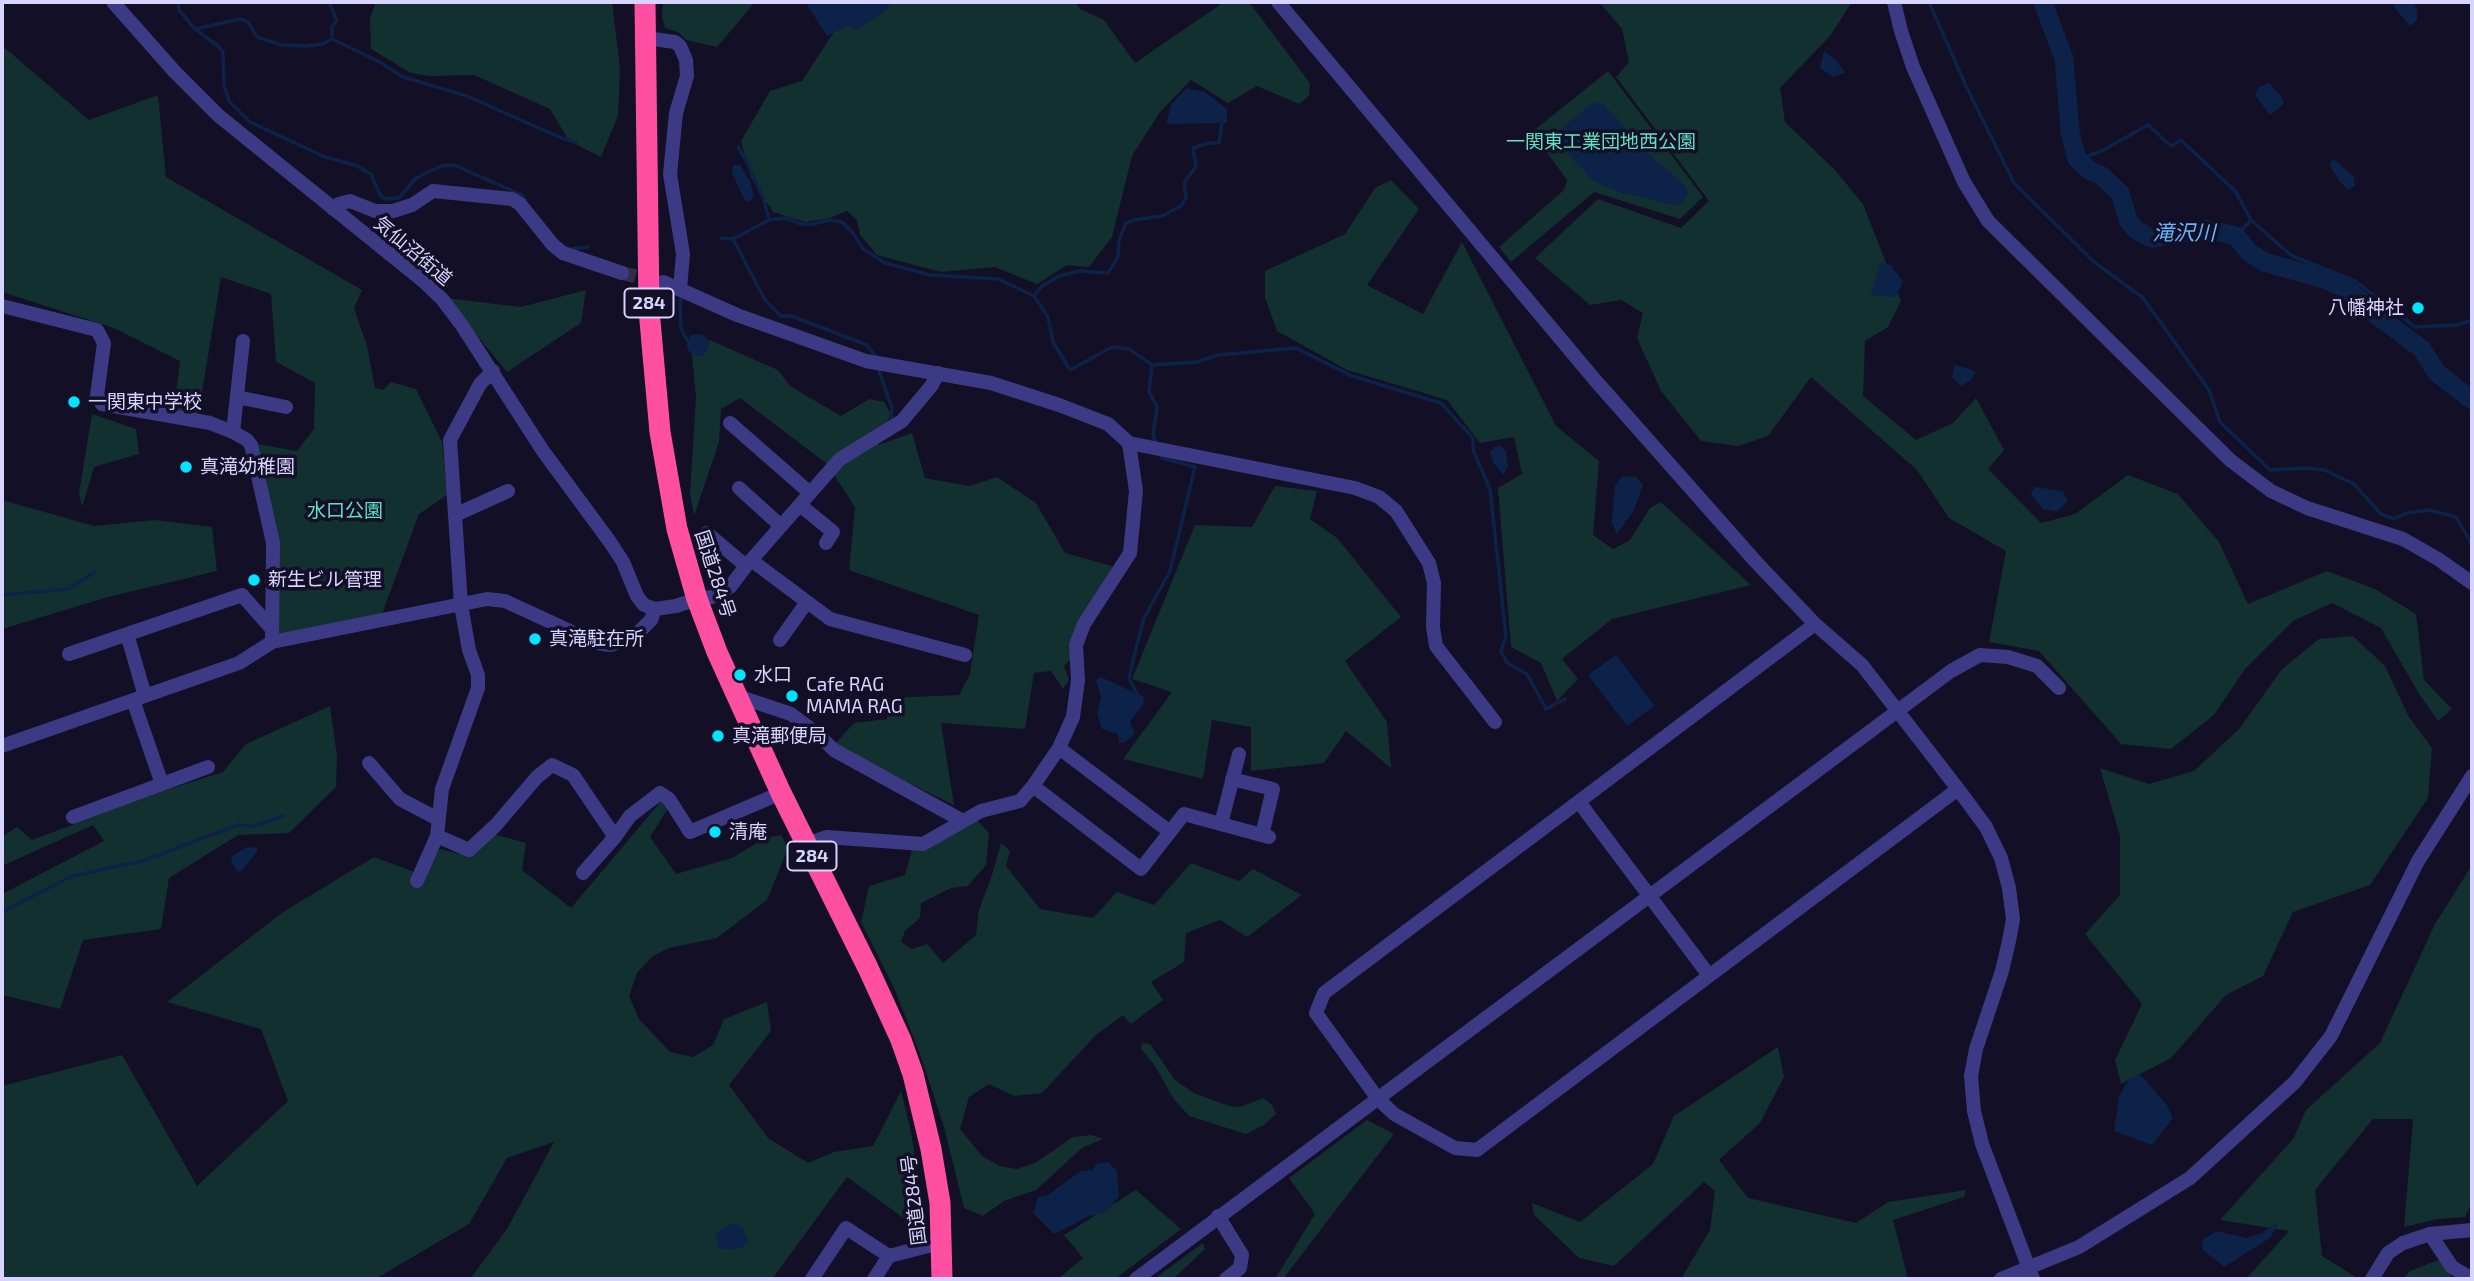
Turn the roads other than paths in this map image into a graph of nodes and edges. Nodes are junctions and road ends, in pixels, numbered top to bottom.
1 (113, 2) edge
2 (645, 2) edge
3 (1278, 2) edge
4 (1894, 2) edge
5 (646, 38) junction
6 (333, 209) junction
7 (622, 273) tunnel mouth
8 (663, 282) tunnel mouth
9 (680, 289) junction
10 (2, 306) edge
11 (243, 341) dead end
12 (493, 371) junction
13 (938, 373) junction
14 (237, 397) junction
15 (286, 407) dead end
16 (730, 423) dead end
17 (233, 432) junction
18 (1129, 443) junction
19 (739, 488) dead end
20 (508, 491) dead end
21 (810, 493) junction
22 (800, 505) junction
23 (455, 515) junction
24 (781, 526) junction
25 (707, 533) dead end
26 (826, 543) dead end
27 (748, 563) junction
28 (2472, 583) edge
29 (697, 599) junction
30 (807, 602) junction
31 (461, 605) junction
32 (656, 609) junction
33 (1815, 624) junction
34 (127, 634) junction
35 (272, 635) junction
36 (780, 640) dead end
37 (69, 654) dead end
38 (965, 655) dead end
39 (2059, 688) dead end
40 (737, 696) junction
41 (139, 698) junction
42 (1897, 710) junction
43 (1495, 722) dead end
44 (2, 746) edge
45 (1059, 748) junction
46 (1239, 754) dead end
47 (369, 763) dead end
48 (208, 767) dead end
49 (2472, 776) edge
50 (1232, 779) junction
51 (162, 784) junction
52 (1033, 786) junction
53 (1958, 789) junction
54 (780, 793) junction
55 (1579, 802) junction
56 (73, 817) dead end
57 (438, 819) junction
58 (961, 820) junction
59 (1221, 824) junction
60 (1170, 832) junction
61 (438, 836) junction
62 (615, 837) junction
63 (806, 844) junction
64 (583, 873) dead end
65 (417, 881) dead end
66 (1650, 896) junction
67 (1709, 974) junction
68 (1378, 1099) junction
69 (923, 1115) junction
70 (1218, 1216) junction
71 (2472, 1230) edge
72 (2430, 1234) junction
73 (943, 1248) junction
74 (889, 1256) junction
75 (2030, 1273) edge
76 (812, 1279) edge
77 (874, 1279) edge
78 (943, 1279) edge
79 (952, 1279) edge
80 (1136, 1279) edge
81 (1226, 1279) edge
82 (2001, 1279) edge
83 (2372, 1279) edge
84 (2472, 1279) edge

1 - 6 street, 気仙沼街道
2 - 5 highway, 国道284号 / 284
3 - 33 street
4 - 28 street
5 - 9 street
5 - 29 highway, 国道284号 / 284
6 - 7 street
6 - 12 street, 気仙沼街道
8 - 9 street
9 - 13 street
10 - 17 street
11 - 14 street
12 - 23 street
12 - 32 street, 気仙沼街道
13 - 18 street
13 - 21 street
14 - 15 street
14 - 17 street
16 - 21 street
17 - 35 street
18 - 43 street
18 - 45 street
19 - 24 street
20 - 23 street
21 - 22 street
22 - 24 street
22 - 26 street
23 - 31 street
24 - 27 street
25 - 27 street
27 - 29 street
27 - 30 street
29 - 32 street
29 - 40 highway, 国道284号 / 284
30 - 36 street
30 - 38 street
31 - 32 street
31 - 35 street
31 - 57 street
33 - 42 street
33 - 55 street
34 - 35 street
34 - 37 street
34 - 41 street
35 - 41 street
39 - 42 street
40 - 54 highway, 国道284号 / 284
40 - 58 street
41 - 44 street
41 - 51 street
42 - 53 street
42 - 66 street
45 - 52 street
45 - 60 street
46 - 50 street
47 - 57 street
48 - 51 street
49 - 75 street
50 - 59 street
50 - 59 street
51 - 56 street
52 - 58 street
52 - 60 street
53 - 67 street
53 - 75 street
54 - 62 street
54 - 63 highway, 国道284号 / 284
55 - 66 street
55 - 68 street
57 - 61 street
58 - 63 street
59 - 60 street
61 - 62 street
61 - 65 street
62 - 64 street
63 - 69 highway, 国道284号 / 284
66 - 67 street
66 - 68 street
67 - 68 street
68 - 70 street
69 - 73 highway, 国道284号 / 284
69 - 79 highway, 国道284号 / 284
70 - 80 street
70 - 81 street
71 - 72 street
72 - 83 street
72 - 84 street
73 - 74 street
73 - 78 highway, 国道284号 / 284
74 - 76 street
74 - 77 street
75 - 82 street

